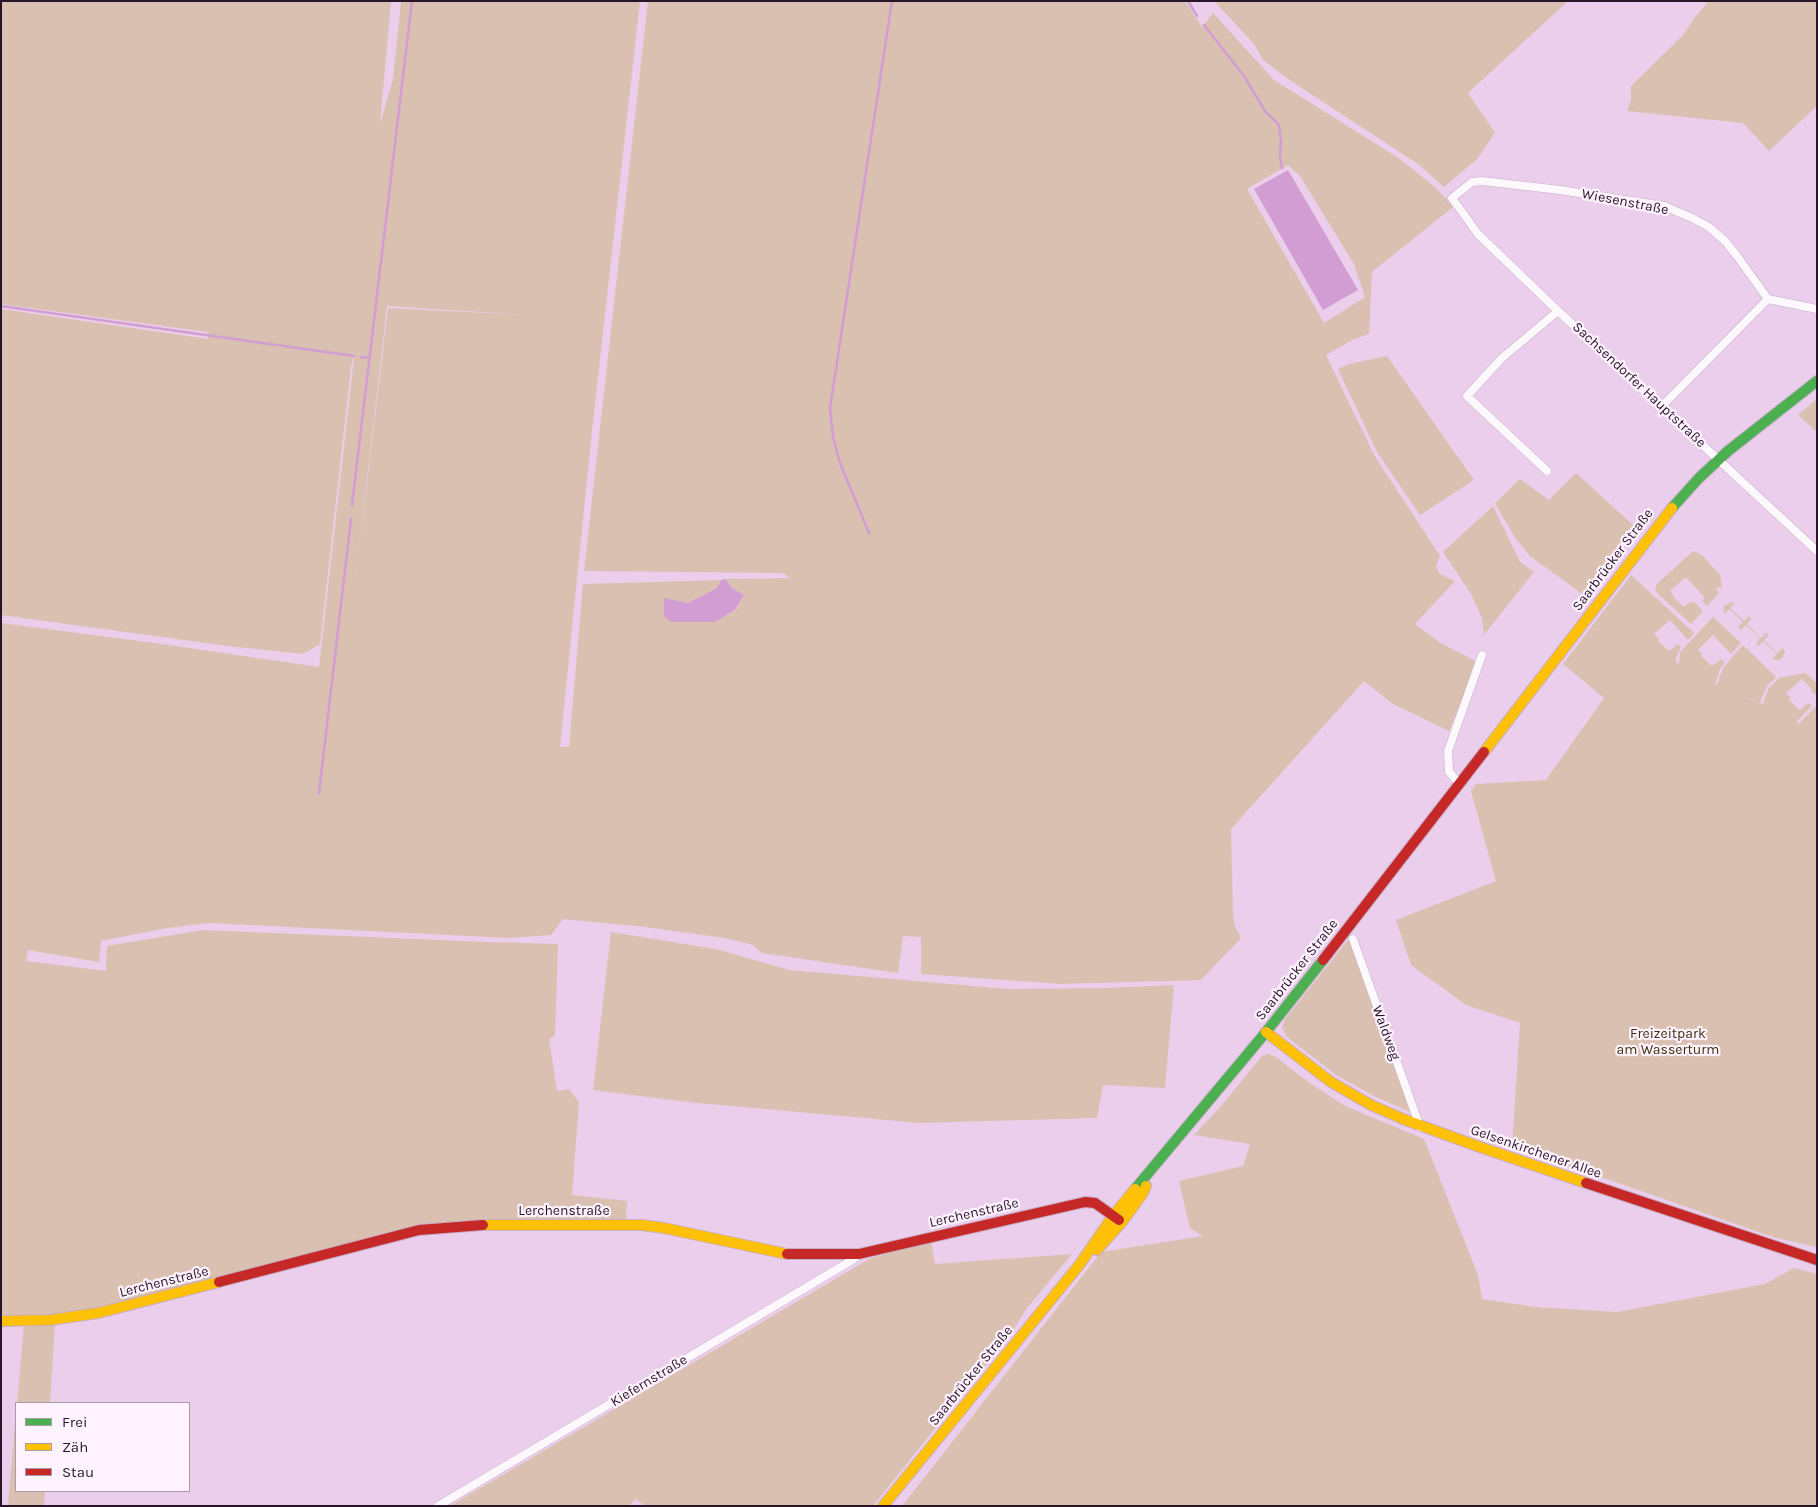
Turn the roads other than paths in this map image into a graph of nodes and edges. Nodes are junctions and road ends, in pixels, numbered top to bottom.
1 (1452, 198) joint
2 (1768, 299) junction
3 (1817, 309) edge
4 (1558, 311) junction
5 (1817, 381) edge
6 (1662, 406) junction
7 (1718, 460) junction
8 (1547, 471) dead end
9 (1817, 551) edge
10 (1482, 655) dead end
11 (1460, 784) junction
12 (1353, 939) dead end
13 (1266, 1032) junction
14 (1420, 1127) junction
15 (1118, 1219) junction
16 (859, 1254) junction
17 (1817, 1260) edge
18 (1, 1321) edge
19 (438, 1506) edge
20 (884, 1506) edge

1 - 2 street, Wiesenstraße
1 - 4 street, Sachsendorfer Hauptstraße
2 - 3 street
2 - 6 street
4 - 6 street, Sachsendorfer Hauptstraße
4 - 8 street
5 - 7 main road, Saarbrücker Straße
6 - 7 street, Sachsendorfer Hauptstraße
7 - 9 street, Sachsendorfer Hauptstraße
7 - 11 main road, Saarbrücker Straße
10 - 11 street
11 - 13 main road, Saarbrücker Straße
12 - 14 street, Waldweg
13 - 14 main road, Gelsenkirchener Allee
13 - 15 main road, Saarbrücker Straße
14 - 17 main road, Gelsenkirchener Allee
15 - 16 main road, Lerchenstraße
15 - 20 main road, Saarbrücker Straße
16 - 18 main road, Lerchenstraße
16 - 19 street, Kiefernstraße

